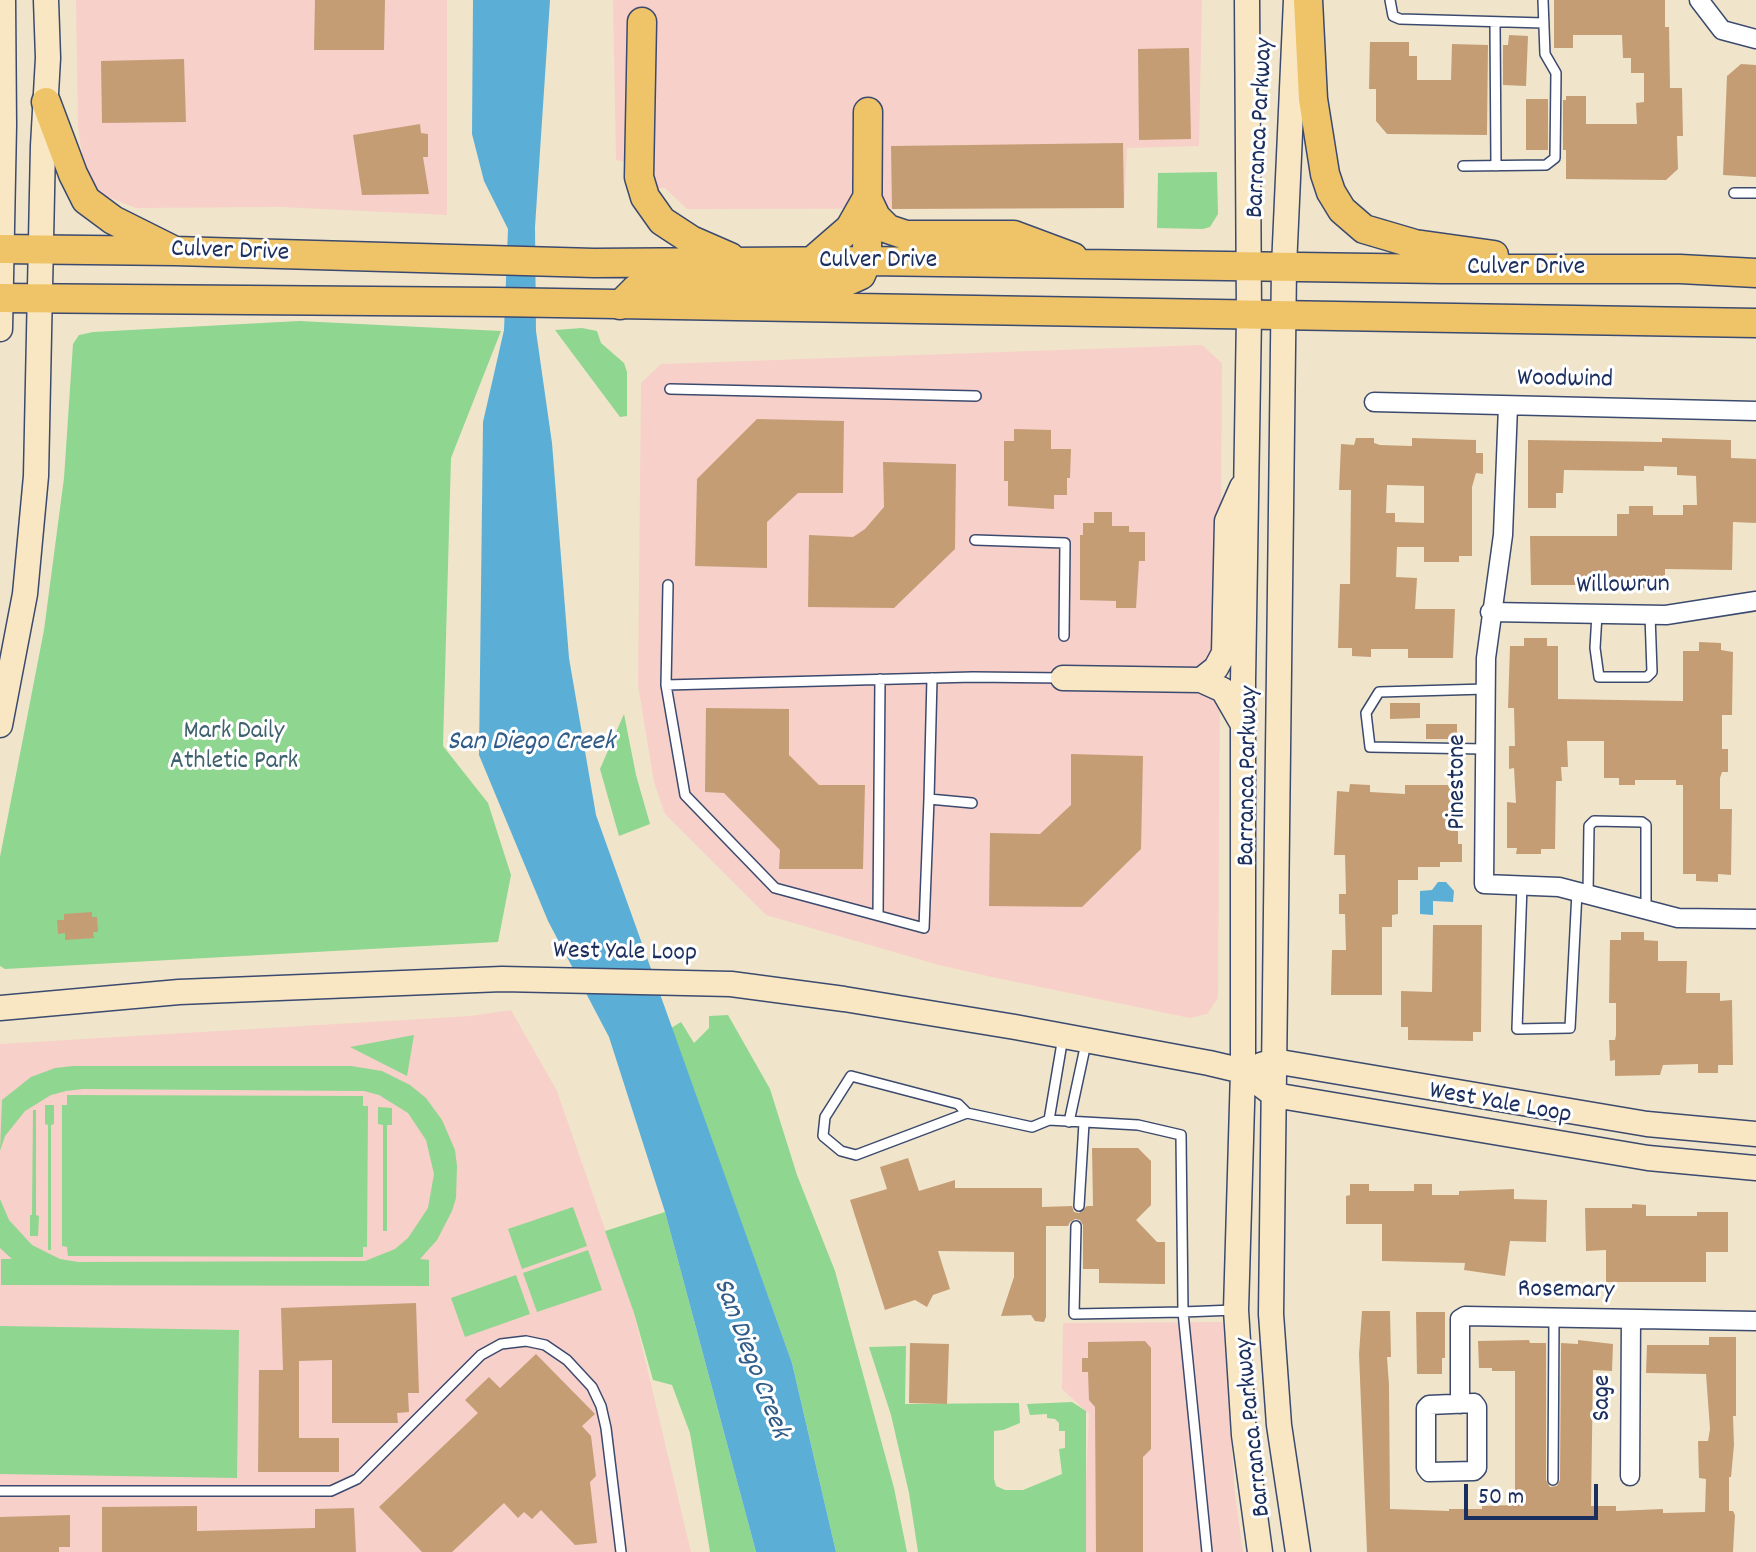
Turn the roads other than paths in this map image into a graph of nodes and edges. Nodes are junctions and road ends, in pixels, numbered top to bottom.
1 (3, 0) edge
2 (46, 0) edge
3 (1247, 0) edge
4 (1296, 0) edge
5 (1308, 0) edge
6 (1390, 0) edge
7 (1543, 0) edge
8 (1699, 0) edge
9 (642, 22) dead end
10 (1495, 23) junction
11 (1544, 23) junction
12 (1756, 39) edge
13 (46, 102) junction
14 (868, 112) dead end
15 (1463, 166) dead end
16 (1496, 166) junction
17 (1734, 193) dead end
18 (1756, 193) edge
19 (867, 198) junction
20 (1, 249) edge
21 (41, 250) junction
22 (175, 251) junction
23 (812, 261) junction
24 (867, 261) junction
25 (742, 262) junction
26 (1093, 264) junction
27 (1248, 266) junction
28 (1284, 267) junction
29 (1602, 269) junction
30 (1756, 273) edge
31 (0, 298) edge
32 (41, 298) junction
33 (605, 305) junction
34 (1285, 314) junction
35 (1249, 315) junction
36 (1756, 323) edge
37 (0, 329) edge
38 (670, 389) dead end
39 (976, 396) dead end
40 (1374, 402) dead end
41 (1508, 406) junction
42 (1756, 411) edge
43 (1246, 477) junction
44 (975, 540) dead end
45 (668, 585) dead end
46 (1756, 601) edge
47 (1490, 612) junction
48 (1597, 614) junction
49 (1650, 615) junction
50 (1064, 636) dead end
51 (932, 678) junction
52 (1063, 678) joint
53 (880, 679) junction
54 (1201, 680) junction
55 (666, 685) junction
56 (1486, 689) junction
57 (0, 725) edge
58 (1244, 725) junction
59 (1485, 749) junction
60 (929, 799) junction
61 (972, 803) dead end
62 (1522, 885) junction
63 (1582, 893) junction
64 (1646, 910) junction
65 (878, 915) junction
66 (1756, 919) edge
67 (0, 1008) edge
68 (1074, 1039) junction
69 (1274, 1061) junction
70 (1243, 1071) junction
71 (1274, 1095) junction
72 (967, 1113) junction
73 (1049, 1120) junction
74 (1069, 1122) junction
75 (1084, 1123) junction
76 (1756, 1134) edge
77 (1756, 1168) edge
78 (1079, 1206) dead end
79 (1076, 1226) dead end
80 (1236, 1310) junction
81 (1183, 1312) junction
82 (1554, 1319) junction
83 (1631, 1319) junction
84 (1756, 1321) edge
85 (1460, 1404) junction
86 (1630, 1476) dead end
87 (1553, 1480) dead end
88 (0, 1491) edge
89 (621, 1552) edge
90 (1207, 1552) edge
91 (1260, 1552) edge
92 (1298, 1552) edge

1 - 20 main road
2 - 13 main road
3 - 27 main road, Barranca Parkway
4 - 28 main road, Barranca Parkway
5 - 29 main road
6 - 10 lane
7 - 11 lane
8 - 12 street
9 - 25 main road
10 - 11 lane
10 - 16 lane
11 - 16 lane
13 - 21 main road
13 - 22 main road
14 - 19 main road
15 - 16 lane
17 - 18 lane
19 - 23 main road
19 - 24 main road
19 - 26 main road
20 - 21 main road, Culver Drive
20 - 31 main road
21 - 22 main road, Culver Drive
21 - 32 main road
22 - 25 main road, Culver Drive
23 - 24 main road, Culver Drive
23 - 25 main road, Culver Drive
24 - 26 main road, Culver Drive
24 - 33 main road
26 - 27 main road, Culver Drive
27 - 28 main road, Culver Drive
27 - 35 main road, Barranca Parkway
28 - 29 main road, Culver Drive
28 - 34 main road, Barranca Parkway
29 - 30 main road, Culver Drive
31 - 32 main road, Culver Drive
31 - 37 main road
32 - 33 main road, Culver Drive
32 - 57 main road
33 - 35 main road, Culver Drive
34 - 35 main road, Culver Drive
34 - 36 main road, Culver Drive
34 - 69 main road, Barranca Parkway
35 - 43 main road, Barranca Parkway
38 - 39 lane
40 - 41 street, Woodwind
41 - 42 street, Woodwind
41 - 47 street, Pinestone
43 - 54 main road
43 - 58 main road, Barranca Parkway
44 - 50 lane
45 - 55 lane
46 - 49 street, Willowrun
47 - 48 street, Willowrun
47 - 56 street, Pinestone
48 - 49 street, Willowrun
48 - 49 lane
51 - 52 lane
51 - 53 lane
51 - 60 lane
52 - 54 main road
53 - 55 lane
53 - 65 lane
54 - 58 main road
55 - 65 lane
56 - 59 street, Pinestone
56 - 59 lane
58 - 70 main road, Barranca Parkway
59 - 62 street, Pinestone
60 - 61 lane
60 - 65 lane
62 - 63 street, Pinestone
62 - 63 lane
63 - 64 street, Pinestone
63 - 64 lane
64 - 66 street, Pinestone
67 - 68 main road, West Yale Loop
68 - 70 main road, West Yale Loop
68 - 73 lane
68 - 74 lane
69 - 70 main road, West Yale Loop
69 - 71 main road, Barranca Parkway
69 - 76 main road, West Yale Loop
70 - 71 main road, West Yale Loop
70 - 80 main road, Barranca Parkway
71 - 77 main road, West Yale Loop
71 - 92 main road, Barranca Parkway
72 - 72 lane
72 - 73 lane
73 - 74 lane
74 - 75 lane
75 - 78 lane
75 - 81 lane
79 - 81 lane
80 - 81 lane
80 - 91 main road, Barranca Parkway
81 - 90 lane
82 - 83 street, Rosemary
82 - 85 street, Rosemary
82 - 87 lane
83 - 84 street, Rosemary
83 - 86 street, Sage
85 - 85 street
88 - 89 lane

